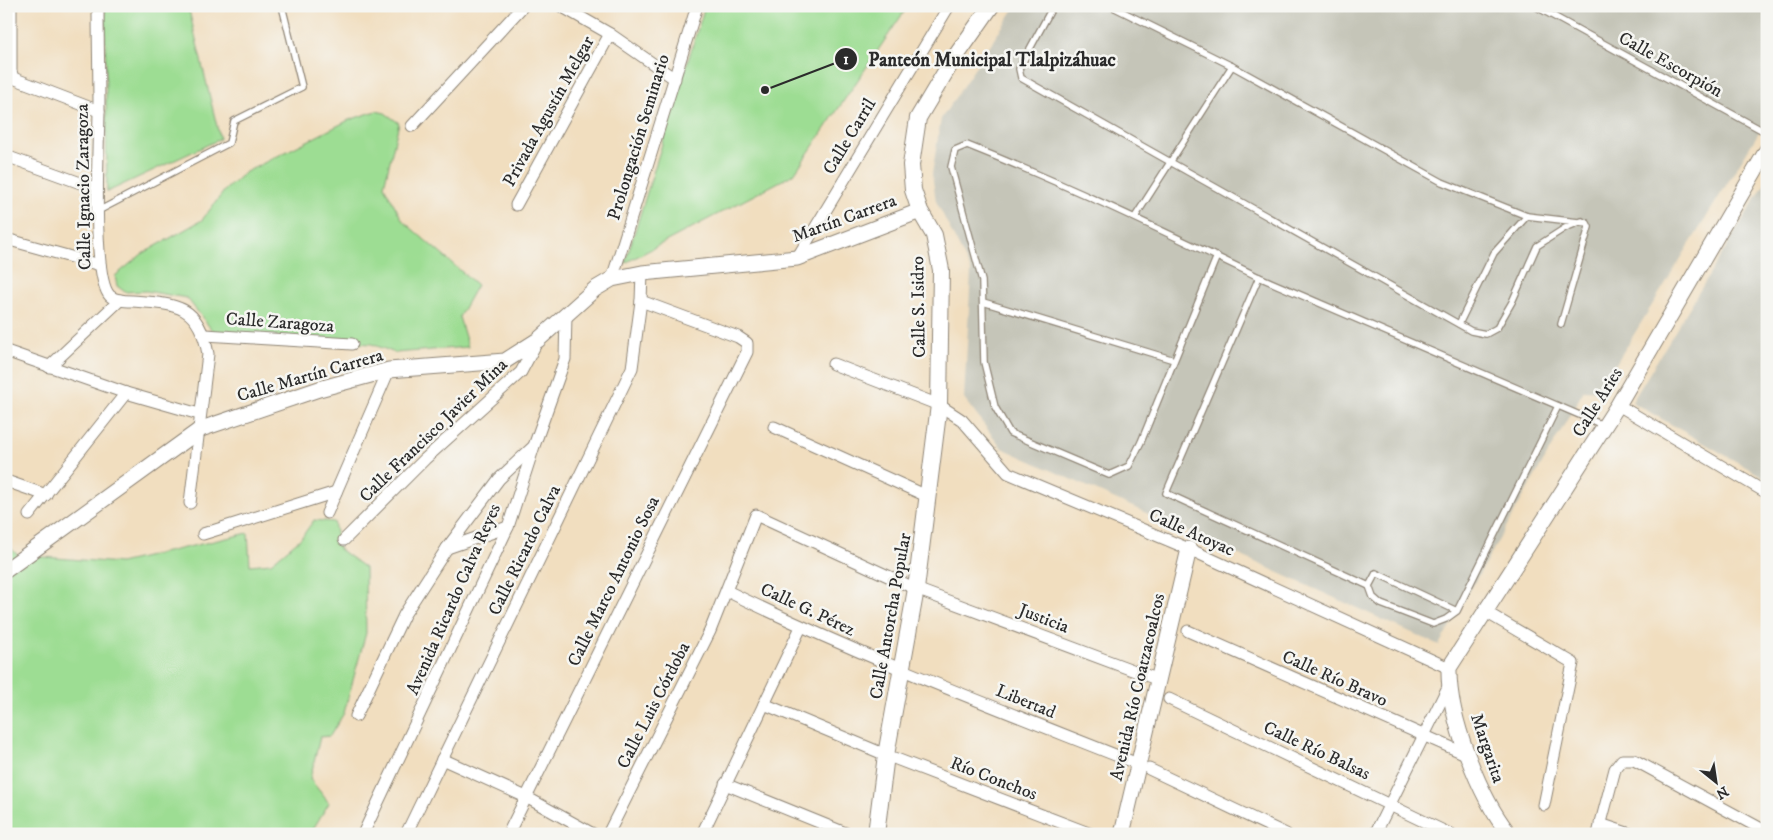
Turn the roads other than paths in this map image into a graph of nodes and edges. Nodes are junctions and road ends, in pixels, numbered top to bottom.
1 (11, 6) edge
2 (98, 6) edge
3 (282, 6) edge
4 (523, 6) edge
5 (561, 6) edge
6 (697, 6) edge
7 (949, 6) edge
8 (991, 6) edge
9 (1053, 6) edge
10 (1111, 6) edge
11 (1539, 7) edge
12 (610, 34) junction
13 (1232, 66) junction
14 (674, 79) junction
15 (99, 110) junction
16 (412, 126) dead end
17 (1767, 134) edge
18 (1767, 150) edge
19 (6, 156) edge
20 (1170, 163) junction
21 (97, 189) junction
22 (516, 205) dead end
23 (98, 211) junction
24 (920, 211) junction
25 (1527, 216) junction
26 (1135, 217) junction
27 (1582, 222) junction
28 (6, 239) edge
29 (1217, 256) junction
30 (797, 258) junction
31 (100, 266) junction
32 (642, 273) junction
33 (1259, 277) junction
34 (612, 279) junction
35 (120, 300) junction
36 (641, 301) junction
37 (983, 302) junction
38 (566, 314) junction
39 (1459, 324) junction
40 (1561, 324) dead end
41 (205, 335) junction
42 (538, 340) junction
43 (352, 344) dead end
44 (6, 351) edge
45 (1174, 360) junction
46 (834, 364) dead end
47 (49, 367) junction
48 (390, 370) junction
49 (126, 393) junction
50 (939, 405) junction
51 (1618, 405) junction
52 (1558, 406) junction
53 (199, 414) junction
54 (774, 426) dead end
55 (1605, 426) junction
56 (201, 429) junction
57 (534, 446) junction
58 (6, 481) edge
59 (336, 492) junction
60 (1767, 493) edge
61 (46, 495) junction
62 (929, 497) junction
63 (190, 503) dead end
64 (327, 513) dead end
65 (29, 515) dead end
66 (756, 515) joint
67 (508, 527) junction
68 (203, 534) dead end
69 (344, 540) dead end
70 (447, 548) junction
71 (1189, 549) junction
72 (6, 570) edge
73 (1369, 586) junction
74 (916, 589) junction
75 (727, 591) junction
76 (1457, 611) junction
77 (1484, 611) junction
78 (801, 627) junction
79 (1188, 631) dead end
80 (1449, 668) junction
81 (902, 670) junction
82 (1159, 680) junction
83 (1449, 685) junction
84 (1169, 700) dead end
85 (764, 704) junction
86 (356, 716) dead end
87 (1423, 737) junction
88 (886, 755) junction
89 (1468, 755) junction
90 (442, 759) junction
91 (1144, 767) junction
92 (726, 784) junction
93 (526, 798) junction
94 (1389, 803) junction
95 (1544, 805) dead end
96 (1599, 829) edge
97 (1767, 832) edge
98 (363, 834) edge
99 (406, 834) edge
100 (508, 834) edge
101 (593, 834) edge
102 (608, 834) edge
103 (702, 834) edge
104 (848, 834) edge
105 (876, 834) edge
106 (1090, 834) edge
107 (1122, 834) edge
108 (1286, 834) edge
109 (1375, 834) edge
110 (1450, 834) edge
111 (1510, 834) edge
112 (1630, 834) edge

1 - 15 street
2 - 15 street, Calle Ignacio Zaragoza
3 - 23 lane
4 - 16 street
5 - 12 street
6 - 14 street, Prolongación Seminario
7 - 30 street, Calle Carril
8 - 24 main road, Martín Carrera
9 - 20 lane
10 - 13 lane
11 - 17 lane, Calle Escorpión
12 - 14 street
12 - 22 street, Privada Agustín Melgar
13 - 20 lane
13 - 25 lane
14 - 34 street, Prolongación Seminario
15 - 21 street, Calle Ignacio Zaragoza
18 - 51 street, Calle Aries
19 - 21 street
20 - 26 lane
20 - 39 lane
21 - 23 street, Calle Ignacio Zaragoza
23 - 31 street, Calle Ignacio Zaragoza
24 - 30 street, Martín Carrera
24 - 50 main road, Calle S. Isidro
25 - 27 lane
25 - 39 lane
26 - 29 lane
26 - 37 lane
27 - 39 lane
27 - 40 lane
28 - 31 street
29 - 33 lane
29 - 45 lane
30 - 32 street, Martín Carrera
31 - 35 street, Calle Ignacio Zaragoza
32 - 34 street, Calle Martín Carrera
32 - 36 street, Calle Ricardo Calva
33 - 52 lane
33 - 73 lane
34 - 38 street, Calle Martín Carrera
35 - 41 street
35 - 47 street
36 - 90 street, Calle Ricardo Calva
36 - 93 street, Calle Marco Antonio Sosa
37 - 45 lane
37 - 45 lane
38 - 42 street, Calle Martín Carrera
38 - 57 street, Avenida Ricardo Calva Reyes
41 - 43 street, Calle Zaragoza
41 - 53 street
42 - 48 street, Calle Martín Carrera
42 - 69 street, Calle Francisco Javier Mina
44 - 47 street
46 - 50 street, Calle Atoyac
47 - 49 street
48 - 56 street, Calle Martín Carrera
48 - 59 street
49 - 53 street
49 - 61 street
50 - 62 main road, Calle Antorcha Popular
50 - 71 street, Calle Atoyac
51 - 55 street, Calle Aries
51 - 60 street
52 - 55 lane
52 - 76 lane
53 - 56 street
54 - 62 street
55 - 77 street, Calle Aries
56 - 63 street
56 - 72 street, Calle Martín Carrera
57 - 67 street, Avenida Ricardo Calva Reyes
57 - 70 street
58 - 61 street
59 - 64 street
59 - 68 street
61 - 65 street
62 - 74 main road, Calle Antorcha Popular
66 - 74 street, Justicia
66 - 75 street, Calle Luis Córdoba
67 - 70 street
67 - 98 street, Avenida Ricardo Calva Reyes
70 - 86 street
71 - 80 street, Calle Atoyac
71 - 82 street, Avenida Río Coatzacoalcos
73 - 76 lane
73 - 76 lane
74 - 81 main road, Calle Antorcha Popular
74 - 82 street, Justicia
75 - 78 street, Calle G. Pérez
75 - 102 street, Calle Luis Córdoba
77 - 80 street, Calle Aries
77 - 95 street
78 - 81 street, Calle G. Pérez
78 - 85 street
79 - 87 street, Calle Río Bravo
80 - 83 street, Margarita
81 - 88 main road, Calle Antorcha Popular
81 - 91 street, Libertad
82 - 91 street, Avenida Río Coatzacoalcos
83 - 87 street
83 - 89 street, Margarita
84 - 94 street, Calle Río Balsas
85 - 88 street, Río Conchos
85 - 92 street
87 - 89 street, Calle Río Bravo
87 - 94 street
88 - 105 main road, Calle Antorcha Popular
88 - 106 street, Río Conchos
89 - 111 street, Margarita
90 - 93 street
90 - 99 street, Calle Ricardo Calva
91 - 107 street, Avenida Río Coatzacoalcos
91 - 108 street, Libertad
92 - 103 street
92 - 104 street
93 - 100 street, Calle Marco Antonio Sosa
93 - 101 street
94 - 109 street
94 - 110 street, Calle Río Balsas
96 - 97 street
96 - 112 street

